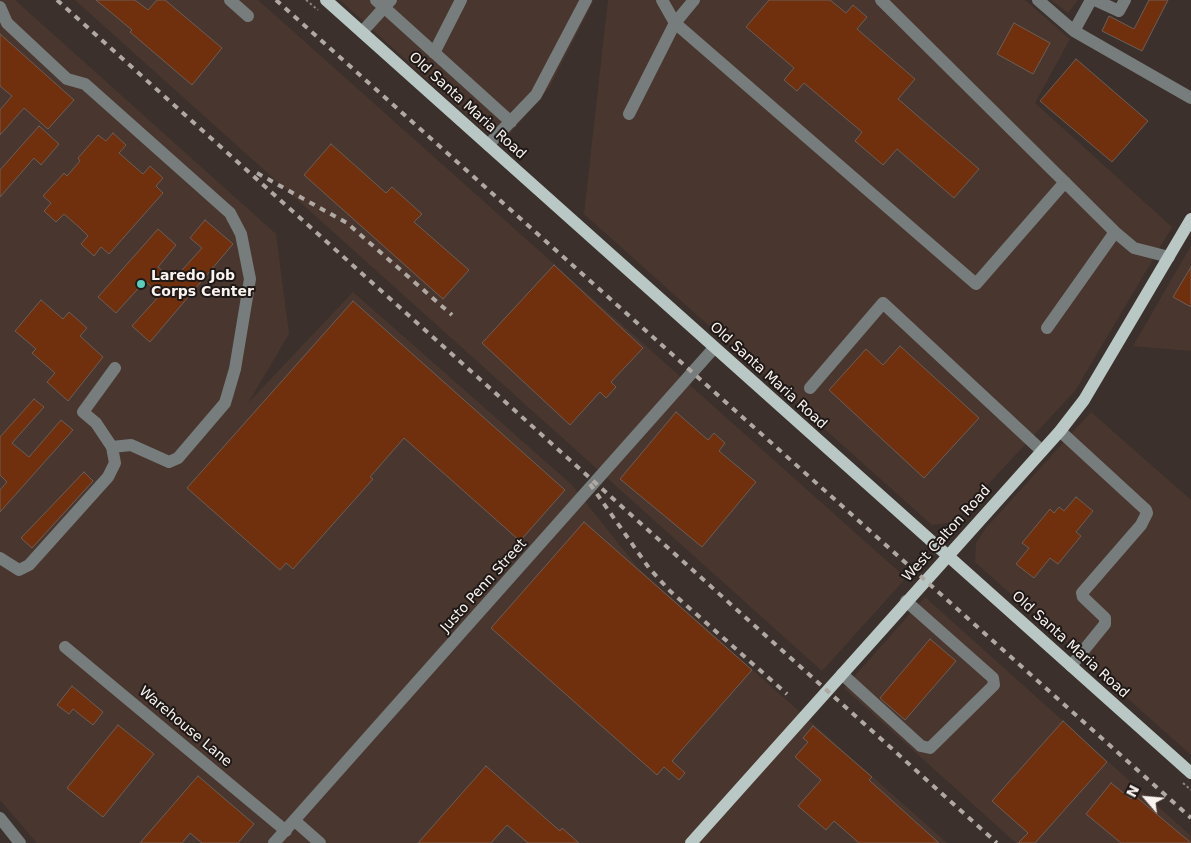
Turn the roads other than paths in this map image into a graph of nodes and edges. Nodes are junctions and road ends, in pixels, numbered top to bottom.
1 (230, 0) edge
2 (326, 0) edge
3 (460, 0) edge
4 (586, 0) edge
5 (662, 0) edge
6 (694, 0) edge
7 (881, 0) edge
8 (1038, 0) edge
9 (1091, 0) edge
10 (1096, 0) edge
11 (1126, 0) edge
12 (384, 3) edge
13 (0, 7) edge
14 (248, 16) dead end
15 (675, 23) junction
16 (1074, 31) junction
17 (362, 32) junction
18 (434, 53) junction
19 (1191, 98) edge
20 (629, 114) dead end
21 (511, 122) junction
22 (488, 145) junction
23 (1065, 182) junction
24 (1191, 219) edge
25 (1115, 232) junction
26 (1169, 257) junction
27 (1048, 328) dead end
28 (714, 348) junction
29 (114, 368) dead end
30 (810, 388) dead end
31 (1060, 431) junction
32 (112, 447) junction
33 (1042, 451) junction
34 (947, 556) junction
35 (0, 558) edge
36 (906, 601) junction
37 (65, 647) dead end
38 (1071, 666) junction
39 (842, 674) junction
40 (1191, 773) edge
41 (0, 818) edge
42 (295, 821) junction
43 (286, 831) junction
44 (694, 842) edge
45 (20, 843) edge
46 (274, 843) edge
47 (320, 843) edge

1 - 14 street
2 - 17 main road, Old Santa Maria Road
3 - 18 street
4 - 21 street
5 - 15 street
6 - 15 street
7 - 23 street
8 - 16 street
9 - 16 street
10 - 11 street
12 - 17 street
12 - 18 street
13 - 32 street
15 - 20 street
15 - 23 street
16 - 19 street
17 - 22 main road, Old Santa Maria Road
18 - 21 street
21 - 22 street
22 - 28 main road, Old Santa Maria Road
23 - 25 street
24 - 26 main road, West Calton Road
25 - 26 street
25 - 27 street
26 - 31 main road, West Calton Road
28 - 34 main road, Old Santa Maria Road
28 - 42 street, Justo Penn Street
29 - 32 street
30 - 33 street
31 - 33 main road, West Calton Road
31 - 38 street
32 - 35 street
33 - 34 main road, West Calton Road
34 - 36 main road, West Calton Road
34 - 38 main road, Old Santa Maria Road
36 - 39 main road, West Calton Road
36 - 39 street
37 - 43 street, Warehouse Lane
38 - 40 main road, Old Santa Maria Road
39 - 44 main road, West Calton Road
41 - 45 street
42 - 43 street, Justo Penn Street
42 - 47 street
43 - 46 street, Justo Penn Street

